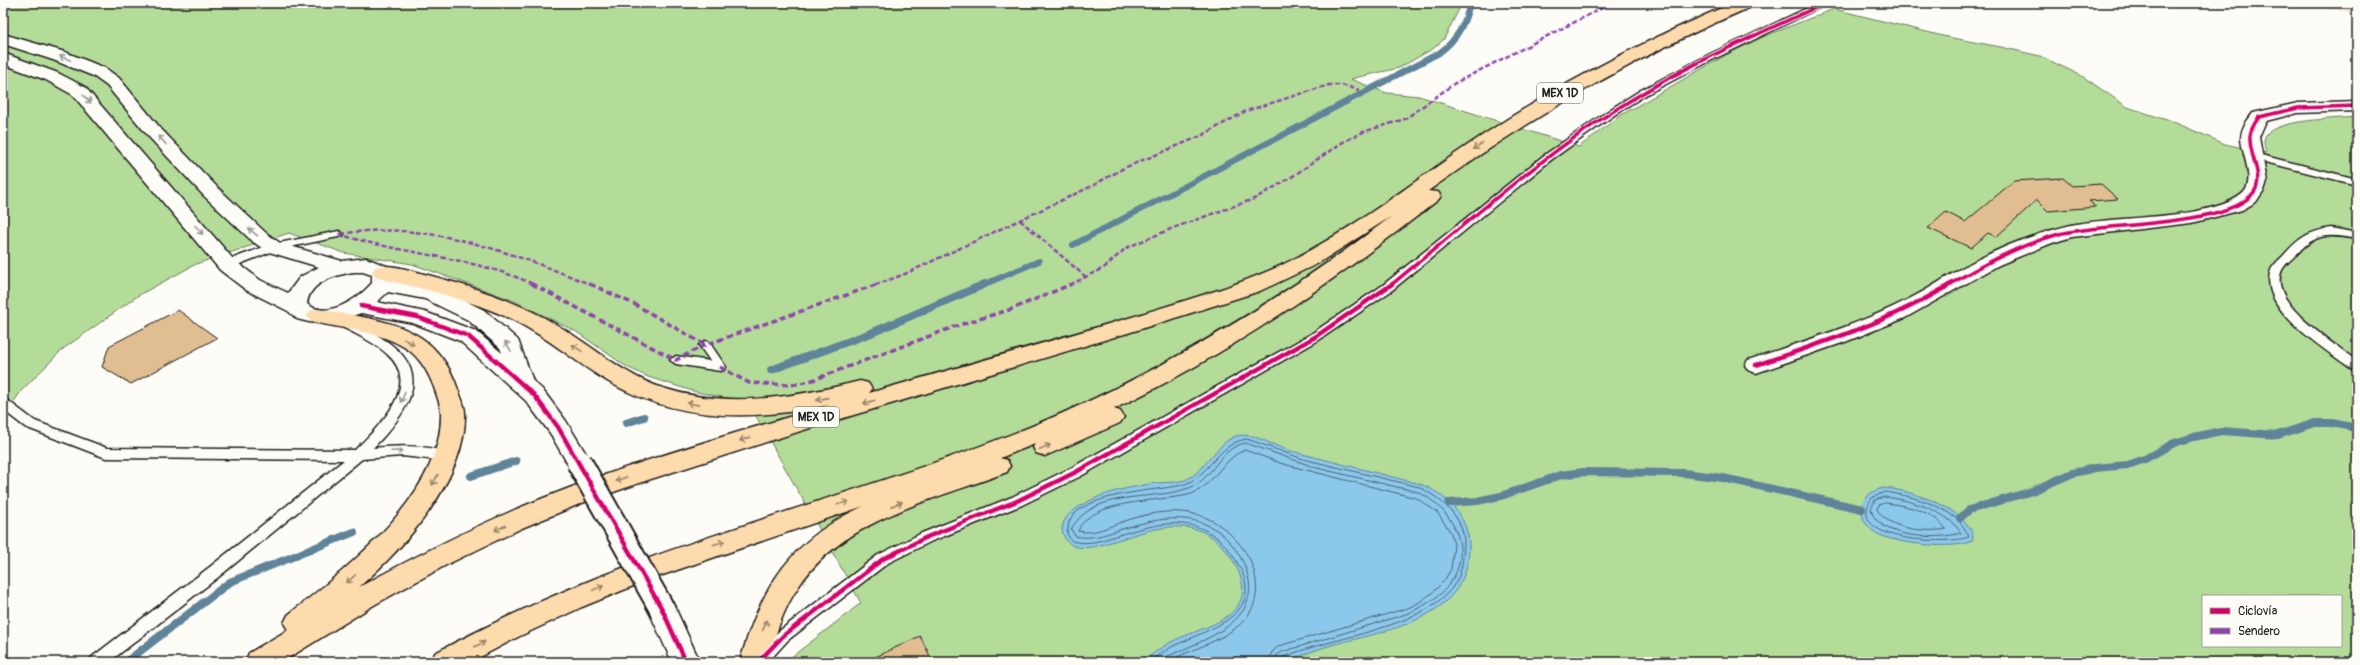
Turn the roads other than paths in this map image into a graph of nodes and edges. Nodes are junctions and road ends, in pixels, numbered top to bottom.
1 (1726, 3) edge
2 (1747, 3) edge
3 (1762, 3) edge
4 (1825, 3) edge
5 (1708, 19) junction
6 (3, 39) edge
7 (3, 58) edge
8 (2357, 106) edge
9 (2253, 156) junction
10 (2357, 182) edge
11 (211, 192) junction
12 (178, 205) junction
13 (1400, 210) junction
14 (338, 234) dead end
15 (2357, 236) edge
16 (274, 247) junction
17 (227, 265) junction
18 (341, 267) junction
19 (382, 278) junction
20 (296, 306) junction
21 (360, 306) junction
22 (318, 316) junction
23 (343, 322) junction
24 (705, 345) dead end
25 (676, 360) dead end
26 (1756, 365) dead end
27 (2357, 367) edge
28 (522, 382) junction
29 (3, 403) edge
30 (358, 455) junction
31 (447, 456) junction
32 (98, 662) edge
33 (249, 662) edge
34 (259, 662) edge
35 (445, 662) edge
36 (686, 662) edge
37 (754, 662) edge
38 (758, 662) edge

1 - 5 highway
2 - 5 highway, MEX 1D
3 - 13 highway, MEX 1D
4 - 38 lane
5 -> 13 highway, MEX 1D
11 -> 6 street
7 -> 12 street
8 - 9 street
9 - 10 lane
9 - 26 street
11 - 12 street
16 -> 11 street
12 -> 17 street
13 -> 19 highway
13 -> 34 highway, MEX 1D
35 -> 13 highway, MEX 1D
37 -> 13 highway
14 - 16 lane
15 - 27 lane
16 - 17 lane
16 - 18 street
17 - 20 street
18 - 19 street
18 - 20 street
19 - 21 street
28 -> 19 street
20 - 22 street
21 - 22 street
21 - 28 street
22 - 23 highway
23 -> 30 lane
23 -> 31 highway
24 - 25 lane
28 - 36 street, bridge
29 - 30 lane
30 -> 31 lane
30 - 32 lane
31 -> 33 highway

